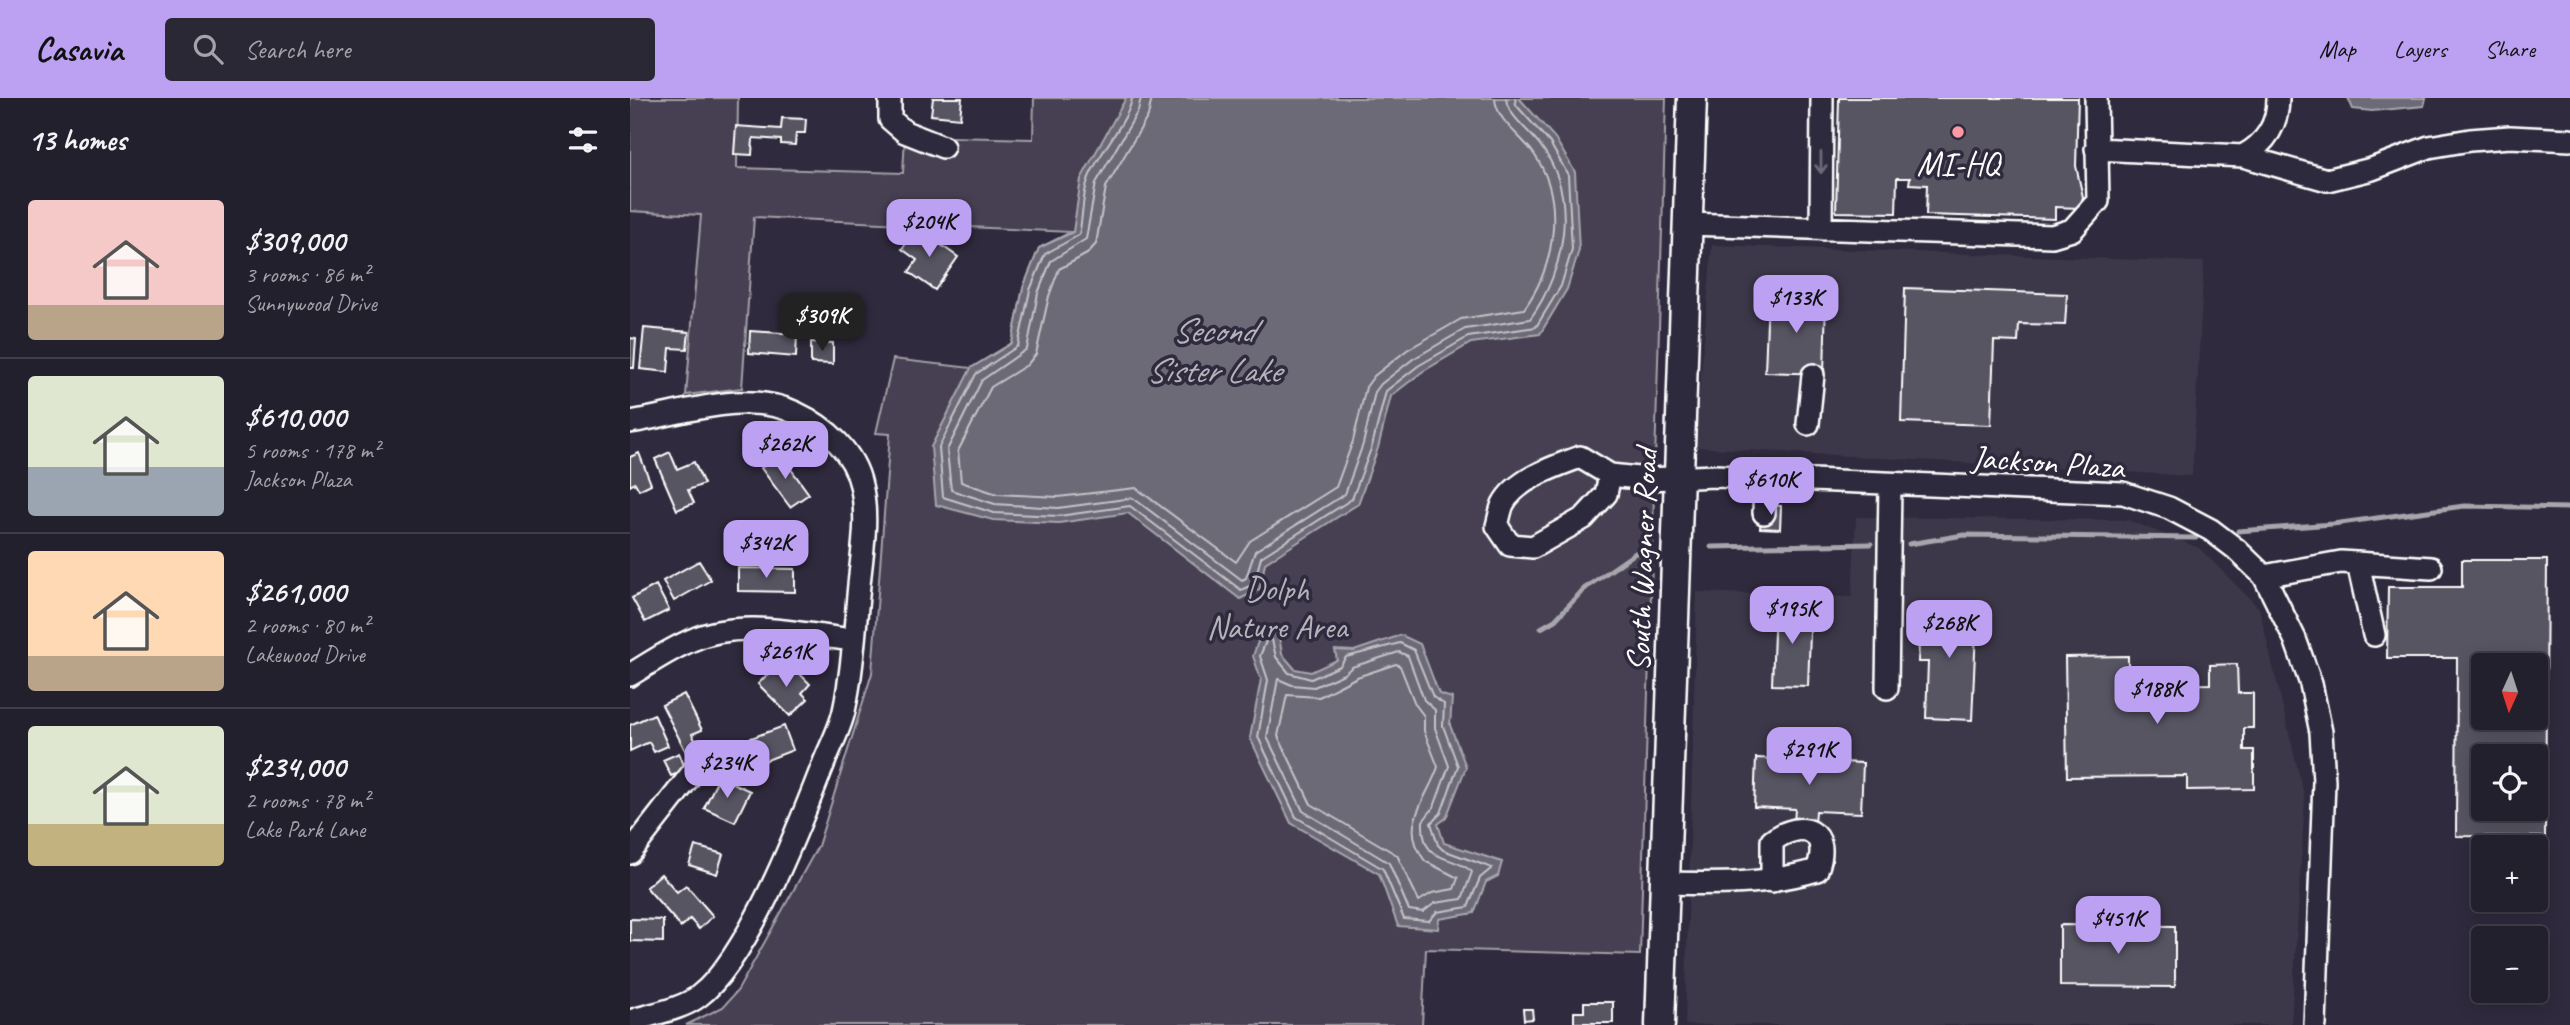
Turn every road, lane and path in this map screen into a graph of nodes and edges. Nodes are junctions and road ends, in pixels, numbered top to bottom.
1 (1692, 98) edge
2 (1822, 98) edge
3 (2096, 98) edge
4 (2278, 98) edge
5 (890, 108) edge
6 (2570, 140) edge
7 (943, 147) dead end
8 (2096, 149) junction
9 (2243, 156) junction
10 (1688, 224) junction
11 (1821, 229) junction
12 (1813, 375) dead end
13 (630, 422) edge
14 (1808, 424) dead end
15 (1610, 475) junction
16 (1679, 475) junction
17 (1765, 478) junction
18 (1890, 485) junction
19 (1764, 513) dead end
20 (2358, 563) junction
21 (2431, 568) dead end
22 (2263, 576) junction
23 (2374, 635) dead end
24 (854, 640) junction
25 (630, 675) edge
26 (1887, 688) dead end
27 (697, 766) dead end
28 (630, 853) edge
29 (1772, 881) dead end
30 (1665, 883) junction
31 (630, 1021) edge
32 (1660, 1025) edge
33 (2315, 1025) edge

1 - 10 main road, South Wagner Road
2 -> 11 street
3 - 8 street
4 - 9 street
5 - 7 street
6 - 9 street
8 - 9 street
8 - 11 street
10 - 11 street
10 - 16 main road, South Wagner Road
12 - 14 street
13 - 24 street
15 - 15 street
15 - 16 street, Jackson Plaza
16 - 17 street, Jackson Plaza
16 - 30 main road, South Wagner Road
17 - 18 street, Jackson Plaza
17 - 19 street
18 - 22 street, Jackson Plaza
18 - 26 street
20 - 21 street
20 - 22 street
20 - 23 street
22 - 33 street, Jackson Plaza
24 - 25 street
24 - 31 street
27 - 28 street
29 - 30 street
30 - 32 main road, South Wagner Road

